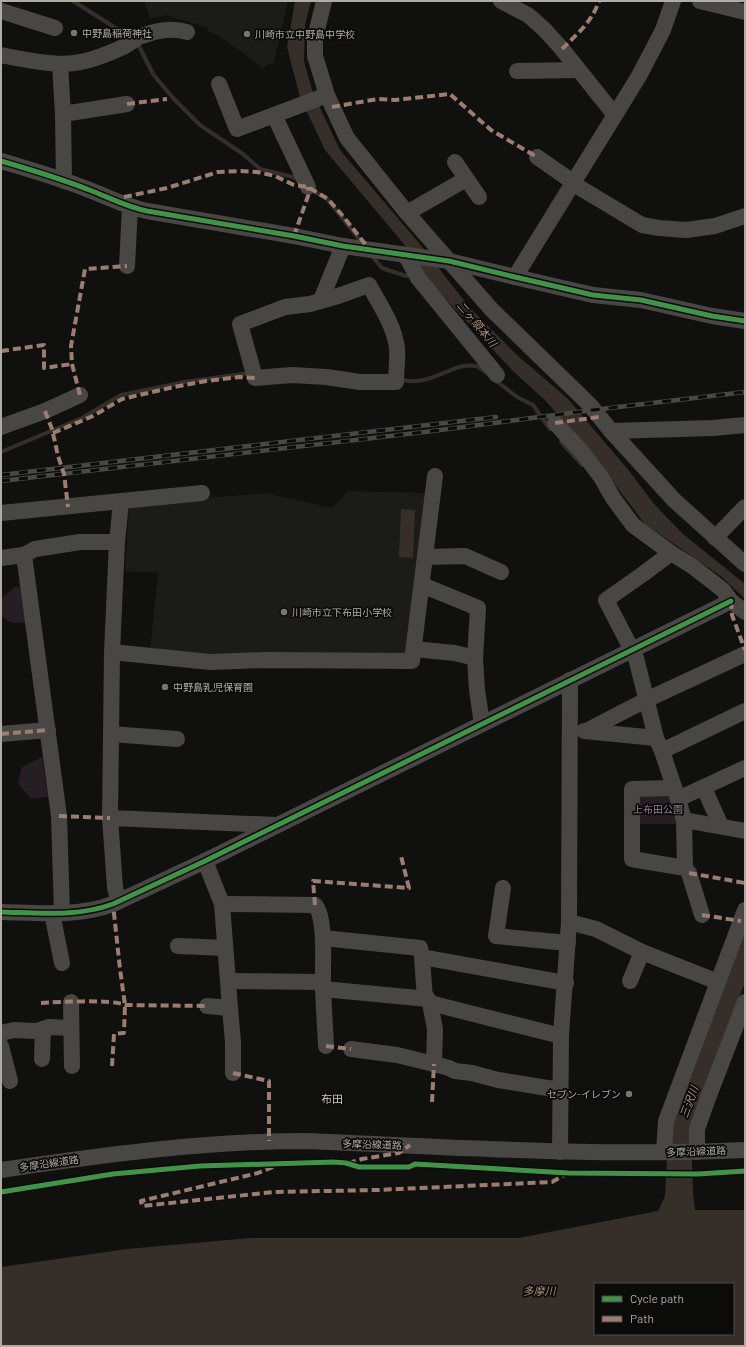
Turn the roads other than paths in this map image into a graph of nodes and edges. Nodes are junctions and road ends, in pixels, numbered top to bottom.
1 (324, 1) edge
2 (501, 1) edge
3 (673, 1) edge
4 (700, 1) edge
5 (1, 11) edge
6 (745, 12) edge
7 (55, 28) dead end
8 (187, 32) dead end
9 (1, 55) edge
10 (60, 64) junction
11 (578, 70) junction
12 (517, 71) dead end
13 (219, 84) dead end
14 (323, 97) junction
15 (127, 104) dead end
16 (63, 114) junction
17 (614, 114) junction
18 (274, 115) junction
19 (537, 158) dead end
20 (1, 162) edge
21 (455, 162) dead end
22 (466, 179) junction
23 (64, 181) junction
24 (572, 182) junction
25 (308, 187) dead end
26 (480, 197) dead end
27 (130, 207) junction
28 (407, 213) junction
29 (745, 216) edge
30 (343, 246) junction
31 (408, 256) junction
32 (443, 260) junction
33 (126, 266) dead end
34 (514, 277) junction
35 (321, 300) junction
36 (745, 321) edge
37 (497, 375) dead end
38 (80, 395) dead end
39 (555, 423) dead end
40 (745, 425) edge
41 (1, 427) edge
42 (611, 431) junction
43 (435, 476) dead end
44 (202, 493) dead end
45 (121, 502) junction
46 (745, 506) edge
47 (1, 513) edge
48 (715, 538) junction
49 (117, 542) junction
50 (670, 553) junction
51 (24, 555) junction
52 (425, 557) junction
53 (1, 558) edge
54 (745, 564) edge
55 (501, 572) dead end
56 (422, 585) junction
57 (731, 601) junction
58 (745, 612) edge
59 (414, 649) junction
60 (631, 650) junction
61 (112, 652) junction
62 (745, 654) edge
63 (475, 658) junction
64 (570, 680) junction
65 (646, 700) junction
66 (745, 712) edge
67 (482, 724) junction
68 (48, 730) junction
69 (586, 731) junction
70 (569, 733) junction
71 (1, 734) edge
72 (111, 734) junction
73 (177, 739) dead end
74 (659, 744) junction
75 (745, 768) edge
76 (704, 788) junction
77 (676, 794) junction
78 (110, 818) junction
79 (684, 820) junction
80 (278, 825) junction
81 (721, 826) junction
82 (745, 831) edge
83 (205, 861) junction
84 (685, 868) junction
85 (503, 888) dead end
86 (118, 901) junction
87 (222, 904) junction
88 (745, 910) edge
89 (1, 912) edge
90 (57, 913) junction
91 (702, 915) dead end
92 (569, 922) junction
93 (323, 938) junction
94 (568, 943) junction
95 (178, 946) dead end
96 (225, 950) junction
97 (642, 952) junction
98 (422, 957) junction
99 (62, 963) dead end
100 (229, 981) junction
101 (630, 981) dead end
102 (718, 982) junction
103 (566, 983) junction
104 (323, 986) junction
105 (428, 1001) junction
106 (71, 1002) dead end
107 (745, 1002) edge
108 (208, 1006) dead end
109 (230, 1008) junction
110 (71, 1028) junction
111 (43, 1029) junction
112 (1, 1033) edge
113 (561, 1036) junction
114 (1, 1046) edge
115 (326, 1046) dead end
116 (351, 1049) dead end
117 (42, 1059) dead end
118 (434, 1064) junction
119 (72, 1066) dead end
120 (233, 1073) dead end
121 (10, 1081) dead end
122 (560, 1090) junction
123 (745, 1150) edge
124 (560, 1152) junction
125 (665, 1152) junction
126 (695, 1152) junction
127 (1, 1170) edge

1 - 14 street
2 - 11 street
3 - 17 street
4 - 6 street
5 - 7 street
8 - 10 street
9 - 10 street
10 - 16 street
11 - 12 street
11 - 17 street
13 - 18 street
14 - 18 street
14 - 28 street
15 - 16 street
16 - 23 street
17 - 24 street
18 - 25 street
19 - 24 street
20 - 23 street
21 - 22 street
22 - 26 street
22 - 28 street
23 - 27 street
24 - 29 street
24 - 34 street
27 - 30 street
27 - 33 street
28 - 32 street
30 - 31 street
30 - 35 street
31 - 32 street
31 - 37 street
32 - 34 street
32 - 42 street
34 - 36 street
35 - 35 street
38 - 41 street
39 - 50 street
40 - 42 street
42 - 48 street
43 - 52 street
44 - 45 street
45 - 47 street
45 - 49 street
46 - 48 street
48 - 54 street
49 - 51 street
49 - 61 street
50 - 57 street
50 - 60 street
51 - 53 street
51 - 68 street
52 - 55 street
52 - 56 street
56 - 59 street
56 - 63 street
57 - 58 street
57 - 60 street
59 - 61 street
59 - 63 street
60 - 64 street
60 - 65 street
61 - 72 street
62 - 65 street
63 - 67 street
64 - 67 street
64 - 70 street
65 - 69 street
65 - 74 street
66 - 74 street
67 - 80 street
68 - 71 street
68 - 90 street
69 - 70 street
69 - 74 street
70 - 92 street
72 - 73 street
72 - 78 street
74 - 77 street
75 - 76 street
76 - 77 street
76 - 81 street
77 - 79 street
77 - 84 street
78 - 80 street
78 - 86 street
79 - 81 street
79 - 84 street
80 - 83 street
81 - 82 street
83 - 86 street
83 - 87 street
84 - 91 street
85 - 94 street
86 - 90 street
87 - 93 street
87 - 96 street
88 - 102 street
89 - 90 street
90 - 99 street
92 - 94 street
92 - 97 street
93 - 98 street
93 - 104 street
94 - 103 street
95 - 96 street
96 - 100 street
97 - 101 street
97 - 102 street
98 - 103 street
98 - 105 street
100 - 104 street
100 - 109 street
102 - 125 street
103 - 113 street
104 - 105 street
104 - 115 street
105 - 113 street
105 - 118 street
106 - 110 street
107 - 126 street
108 - 109 street
109 - 120 street
110 - 111 street
110 - 119 street
111 - 112 street
111 - 117 street
113 - 122 street
114 - 121 street
116 - 118 street
118 - 122 street
122 - 124 street
123 - 126 street, 多摩沿線道路
124 - 125 street, 多摩沿線道路
124 - 127 street, 多摩沿線道路
125 - 126 street, 多摩沿線道路

